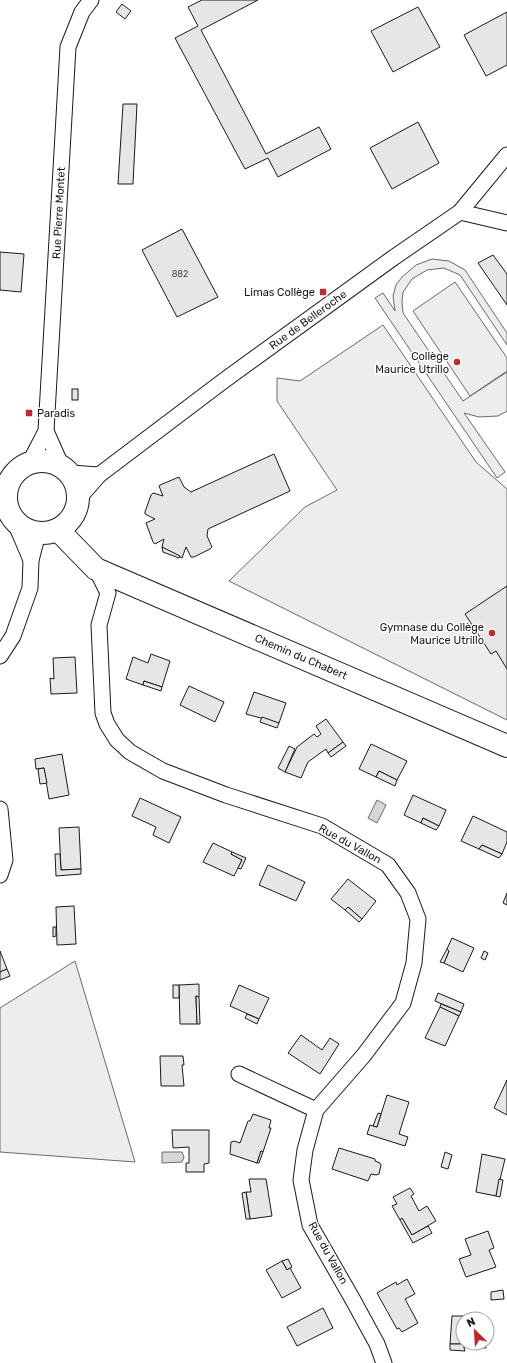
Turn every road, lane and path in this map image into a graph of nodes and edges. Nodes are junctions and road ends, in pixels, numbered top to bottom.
1 (91, 0) edge
2 (507, 155) edge
3 (460, 212) junction
4 (507, 222) edge
5 (46, 431) junction
6 (30, 462) junction
7 (66, 469) junction
8 (99, 475) junction
9 (6, 478) edge
10 (7, 508) edge
11 (62, 520) junction
12 (30, 560) junction
13 (96, 569) junction
14 (0, 656) edge
15 (507, 746) edge
16 (0, 809) edge
17 (0, 875) edge
18 (239, 1074) dead end
19 (316, 1110) junction
20 (384, 1363) edge

1 - 5 street, Rue Pierre Montet
2 - 3 street, Rue de Belleroche
3 - 4 street
3 - 8 street, Rue de Belleroche
5 - 6 street, Rue Pierre Montet
5 - 7 street, Rue Pierre Montet
6 - 7 main road
6 - 9 main road
7 - 8 street
7 - 11 main road
8 - 11 street, Rue de Belleroche
9 - 10 main road
10 - 11 main road
10 - 12 street
11 - 12 street
11 - 13 main road, Chemin du Chabert
12 - 14 street
13 - 15 main road, Chemin du Chabert
13 - 19 street, Rue du Vallon
16 - 17 street
18 - 19 street
19 - 20 street, Rue du Vallon

